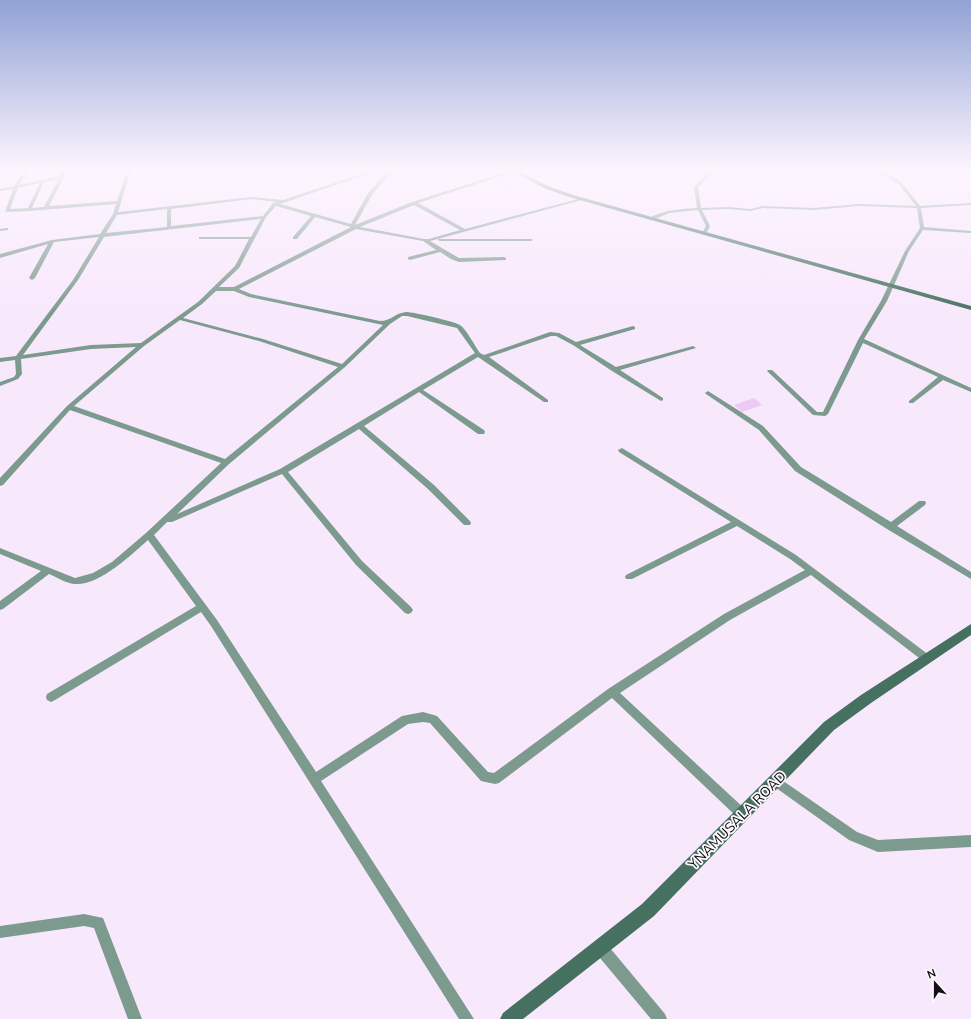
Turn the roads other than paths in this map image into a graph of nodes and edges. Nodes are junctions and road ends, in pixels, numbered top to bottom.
1 (113, 219) edge
2 (169, 219) edge
3 (251, 219) edge
4 (263, 219) edge
5 (311, 219) edge
6 (327, 219) edge
7 (357, 219) edge
8 (373, 219) edge
9 (442, 219) edge
10 (506, 219) edge
11 (651, 219) edge
12 (704, 219) edge
13 (921, 219) edge
14 (353, 226) junction
15 (169, 228) junction
16 (922, 228) junction
17 (463, 230) junction
18 (971, 232) edge
19 (704, 233) junction
20 (103, 235) junction
21 (201, 238) dead end
22 (252, 238) junction
23 (295, 238) dead end
24 (427, 240) junction
25 (532, 240) dead end
26 (52, 241) junction
27 (441, 250) junction
28 (0, 256) edge
29 (410, 258) dead end
30 (504, 259) dead end
31 (32, 278) dead end
32 (891, 285) junction
33 (214, 289) junction
34 (236, 289) junction
35 (971, 308) edge
36 (178, 318) junction
37 (388, 323) junction
38 (633, 328) dead end
39 (861, 340) junction
40 (575, 344) junction
41 (142, 345) junction
42 (693, 348) dead end
43 (481, 355) junction
44 (18, 358) junction
45 (0, 360) edge
46 (343, 366) junction
47 (614, 370) junction
48 (770, 371) dead end
49 (942, 377) junction
50 (0, 384) edge
51 (418, 389) junction
52 (971, 390) edge
53 (708, 393) dead end
54 (661, 399) dead end
55 (546, 401) dead end
56 (910, 402) dead end
57 (69, 407) junction
58 (359, 425) junction
59 (481, 432) dead end
60 (622, 450) dead end
61 (226, 462) junction
62 (283, 471) junction
63 (0, 483) edge
64 (922, 503) dead end
65 (164, 521) junction
66 (467, 522) dead end
67 (738, 522) junction
68 (890, 527) junction
69 (149, 535) junction
70 (0, 551) edge
71 (48, 570) junction
72 (811, 571) junction
73 (971, 576) edge
74 (629, 577) dead end
75 (0, 606) edge
76 (202, 607) junction
77 (408, 610) dead end
78 (971, 628) edge
79 (926, 658) junction
80 (612, 692) junction
81 (51, 697) dead end
82 (314, 780) junction
83 (776, 781) junction
84 (742, 814) junction
85 (971, 841) edge
86 (0, 932) edge
87 (600, 947) junction
88 (135, 1019) edge
89 (467, 1019) edge
90 (509, 1019) edge
91 (660, 1019) edge

1 - 20 street
2 - 15 street
3 - 15 street
4 - 22 street
5 - 23 street
6 - 14 street
7 - 14 street
8 - 14 street
9 - 17 street
10 - 17 street
11 - 19 main road
12 - 19 street
13 - 16 street
14 - 24 street
14 - 34 street
15 - 20 street
16 - 18 street
16 - 32 street
17 - 24 street
19 - 32 main road
20 - 26 street
20 - 44 street
21 - 22 street
22 - 33 street
24 - 25 street
24 - 27 street
26 - 28 street
26 - 31 street
27 - 29 street
27 - 30 street
32 - 35 main road
32 - 39 street
33 - 34 street
33 - 36 street
34 - 37 street
36 - 41 street
36 - 46 street
37 - 43 street
37 - 46 street
38 - 40 street
39 - 48 street
39 - 49 street
40 - 43 street
40 - 47 street
41 - 44 street
41 - 57 street
42 - 47 street
43 - 51 street
43 - 55 street
44 - 45 street
44 - 50 street
46 - 61 street
47 - 54 street
49 - 52 street
49 - 56 street
51 - 58 street
51 - 59 street
53 - 68 street
57 - 61 street
57 - 63 street
58 - 62 street
58 - 66 street
60 - 67 street
61 - 65 street
62 - 65 street
62 - 77 street
64 - 68 street
65 - 69 street
67 - 72 street
67 - 74 street
68 - 73 street
69 - 71 street
69 - 76 street
70 - 71 street
71 - 75 street
72 - 79 street
72 - 80 street
76 - 81 street
76 - 82 street
78 - 79 main road, YNAMUSALA ROAD
79 - 83 main road, YNAMUSALA ROAD
80 - 82 street
80 - 84 street
82 - 89 street
83 - 84 main road, YNAMUSALA ROAD
83 - 85 street
84 - 87 main road, YNAMUSALA ROAD
86 - 88 street
87 - 90 main road, YNAMUSALA ROAD
87 - 91 street

